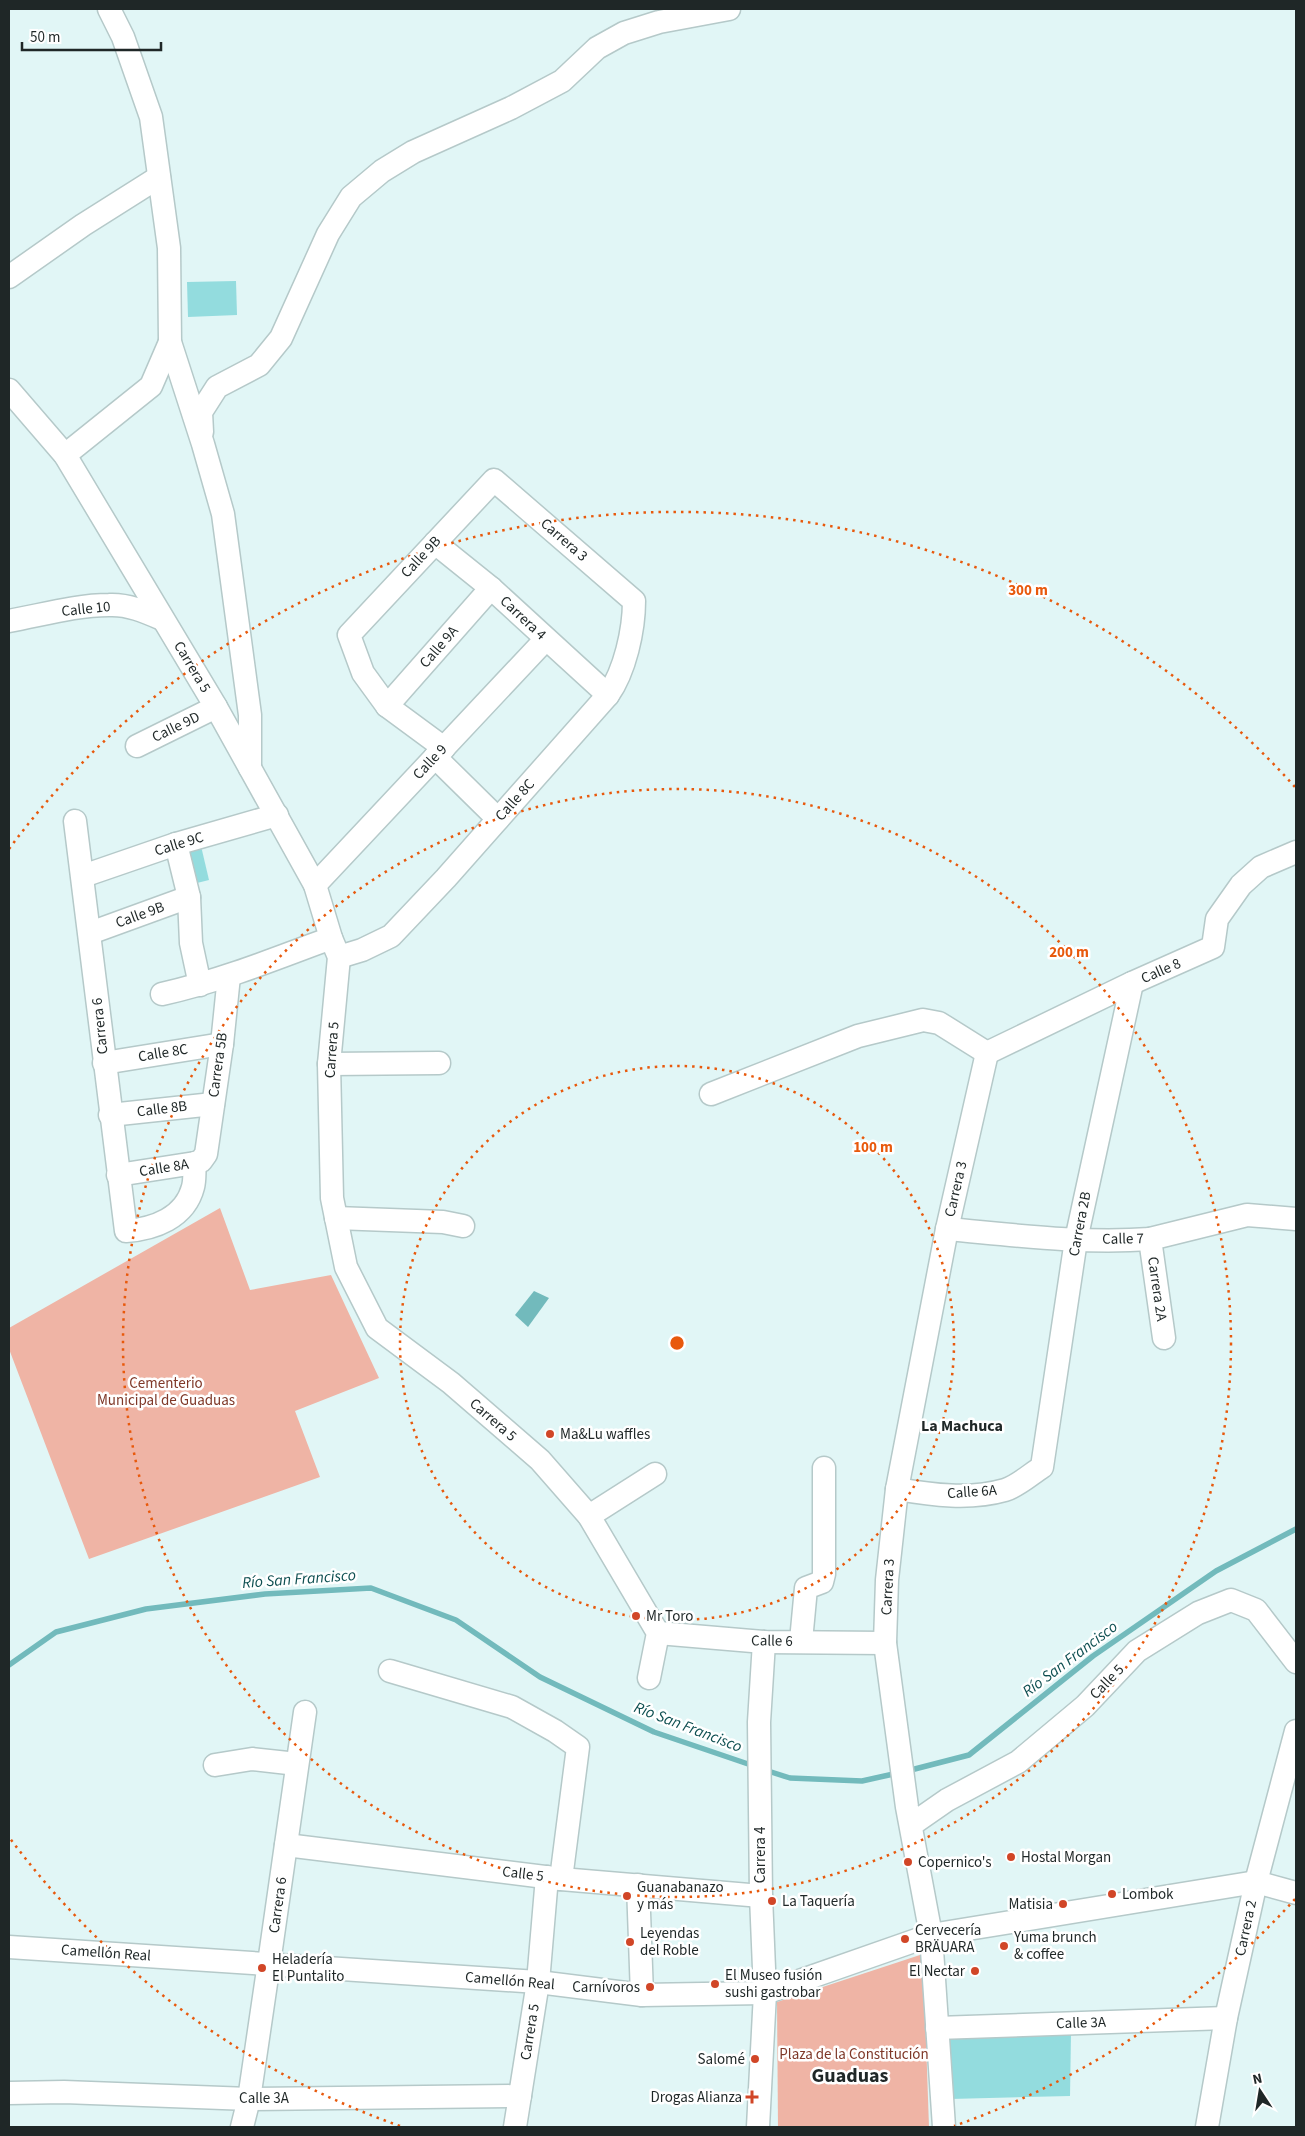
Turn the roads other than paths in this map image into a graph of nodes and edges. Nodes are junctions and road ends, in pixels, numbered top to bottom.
1 (109, 9) edge
2 (729, 9) edge
3 (159, 177) junction
4 (9, 277) edge
5 (170, 342) junction
6 (9, 390) edge
7 (203, 444) junction
8 (65, 455) junction
9 (494, 480) joint
10 (435, 543) junction
11 (490, 588) junction
12 (634, 601) joint
13 (162, 619) junction
14 (9, 621) edge
15 (546, 639) junction
16 (608, 695) junction
17 (386, 706) junction
18 (216, 707) junction
19 (137, 746) dead end
20 (439, 753) junction
21 (250, 769) junction
22 (277, 816) junction
23 (498, 819) junction
24 (76, 821) dead end
25 (176, 844) junction
26 (1296, 852) edge
27 (83, 876) junction
28 (315, 885) junction
29 (189, 897) junction
30 (90, 933) junction
31 (335, 947) junction
32 (229, 976) junction
33 (1132, 983) junction
34 (200, 985) junction
35 (162, 994) dead end
36 (222, 1044) junction
37 (987, 1053) junction
38 (104, 1063) junction
39 (440, 1063) dead end
40 (329, 1064) junction
41 (711, 1094) dead end
42 (213, 1104) junction
43 (110, 1115) junction
44 (201, 1159) junction
45 (118, 1176) junction
46 (336, 1218) junction
47 (1296, 1219) edge
48 (463, 1226) dead end
49 (947, 1229) junction
50 (1150, 1239) junction
51 (1076, 1240) junction
52 (1164, 1338) dead end
53 (1042, 1467) joint
54 (824, 1468) dead end
55 (655, 1474) dead end
56 (897, 1489) junction
57 (589, 1516) junction
58 (658, 1633) junction
59 (801, 1641) junction
60 (764, 1642) junction
61 (886, 1643) junction
62 (1296, 1662) edge
63 (390, 1672) dead end
64 (649, 1678) dead end
65 (305, 1712) dead end
66 (1296, 1731) edge
67 (297, 1764) junction
68 (215, 1765) dead end
69 (909, 1816) junction
70 (286, 1845) junction
71 (554, 1878) junction
72 (1256, 1882) junction
73 (638, 1886) junction
74 (1296, 1893) edge
75 (761, 1896) junction
76 (931, 1935) junction
77 (9, 1947) edge
78 (269, 1964) junction
79 (538, 1982) junction
80 (765, 1993) junction
81 (642, 1995) junction
82 (1226, 2018) junction
83 (936, 2028) junction
84 (9, 2092) edge
85 (520, 2096) junction
86 (249, 2099) junction
87 (242, 2127) edge
88 (515, 2127) edge
89 (758, 2127) edge
90 (944, 2127) edge
91 (1207, 2127) edge

1 - 3 street
2 - 7 street
3 - 4 street
3 - 5 street
5 - 7 street
5 - 8 street
6 - 8 street, Carrera 5
7 - 21 street
8 - 13 street, Carrera 5
9 - 10 street, Calle 9B
9 - 12 street, Carrera 3
10 - 11 street, Carrera 4
10 - 17 street, Calle 9B
11 - 15 street, Carrera 4
11 - 17 street, Calle 9A
12 - 16 street, Calle 8C
13 - 14 street, Calle 10
13 - 18 street, Carrera 5
15 - 16 street, Carrera 4
15 - 20 street, Calle 9
16 - 23 street, Calle 8C
17 - 20 street
18 - 19 street, Calle 9D
18 - 21 street, Carrera 5
20 - 23 street
20 - 28 street, Calle 9
21 - 22 street, Carrera 5
22 - 25 street, Calle 9C
22 - 28 street, Carrera 5
23 - 31 street, Calle 8C
24 - 27 street, Carrera 6
25 - 27 street, Calle 9C
25 - 29 street
26 - 33 street, Calle 8
27 - 30 street, Carrera 6
28 - 31 street, Carrera 5
29 - 30 street, Calle 9B
29 - 34 street
30 - 38 street, Carrera 6
31 - 32 street
31 - 40 street, Carrera 5
32 - 34 street
32 - 36 street, Carrera 5B
33 - 37 street, Calle 8
33 - 51 street, Carrera 2B
34 - 35 street
36 - 38 street, Calle 8C
36 - 42 street, Carrera 5B
37 - 41 street
37 - 49 street, Carrera 3
38 - 43 street, Carrera 6
39 - 40 street
40 - 46 street, Carrera 5
42 - 43 street, Calle 8B
42 - 44 street, Carrera 5B
43 - 45 street, Carrera 6
44 - 45 street, Calle 8A
44 - 45 street, Carrera 6
46 - 48 street
46 - 57 street, Carrera 5
47 - 50 street, Calle 7
49 - 51 street, Calle 7
49 - 56 street, Carrera 3
50 - 51 street, Calle 7
50 - 52 street, Carrera 2A
51 - 53 street, Carrera 2B
53 - 56 street, Calle 6A
54 - 59 street
55 - 57 street
56 - 61 street, Carrera 3
57 - 58 street, Carrera 5
58 - 60 street, Calle 6
58 - 64 street
59 - 60 street, Calle 6
59 - 61 street, Calle 6
60 - 75 street, Carrera 4
61 - 69 street, Carrera 3
62 - 69 street, Calle 5
63 - 71 street, Carrera 5
65 - 67 street, Carrera 6
66 - 72 street, Carrera 2
67 - 68 street
67 - 70 street, Carrera 6
69 - 76 street, Carrera 3
70 - 71 street, Calle 5
70 - 78 street, Carrera 6
71 - 73 street, Calle 5
71 - 79 street, Carrera 5
72 - 74 street, Camellón Real
72 - 76 street, Camellón Real
72 - 82 street, Carrera 2
73 - 75 street, Calle 5
73 - 81 street
75 - 80 street, Carrera 4
76 - 80 street, Camellón Real
76 - 83 street, Carrera 3
77 - 78 street, Camellón Real
78 - 79 street, Camellón Real
78 - 86 street, Carrera 6
79 - 81 street, Camellón Real
79 - 85 street, Carrera 5
80 - 81 street, Camellón Real
80 - 89 street, Carrera 4
82 - 83 street, Calle 3A
82 - 91 street, Carrera 2
83 - 90 street, Carrera 3
84 - 86 street, Calle 3A
85 - 86 street, Calle 3A
85 - 88 street, Carrera 5
86 - 87 street, Carrera 6

